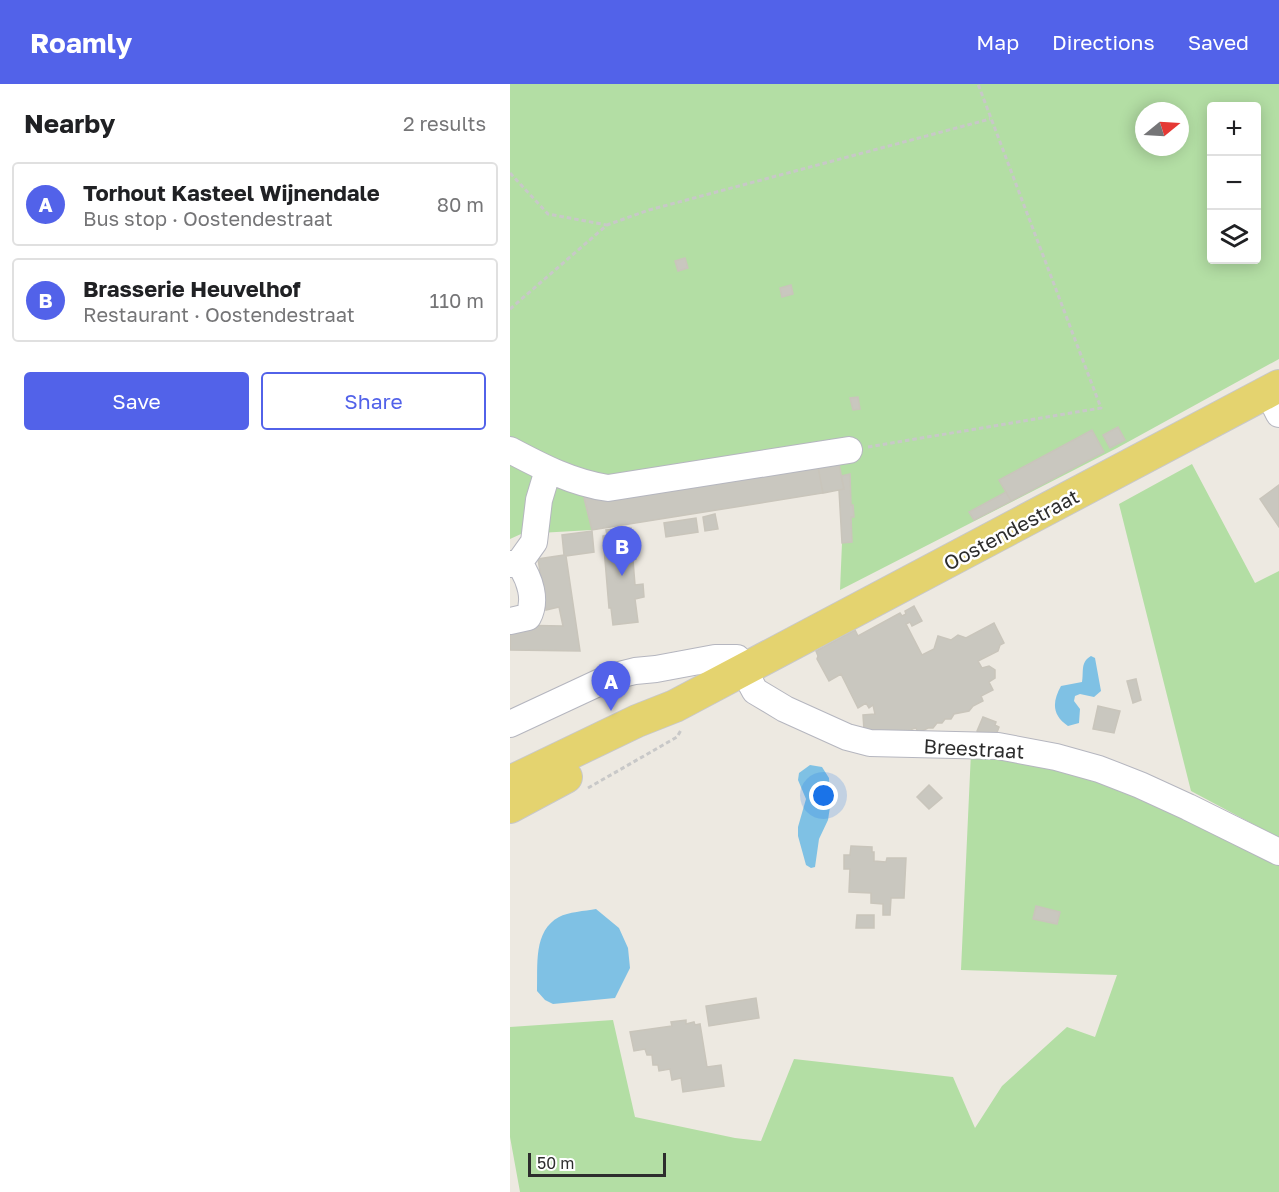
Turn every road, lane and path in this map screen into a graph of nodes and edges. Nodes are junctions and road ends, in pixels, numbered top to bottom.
1 (978, 84) edge
2 (991, 118) junction
3 (510, 173) edge
4 (607, 225) junction
5 (510, 309) edge
6 (1276, 397) edge
7 (510, 450) edge
8 (849, 450) joint
9 (548, 470) junction
10 (515, 564) edge
11 (510, 621) edge
12 (743, 670) junction
13 (678, 716) junction
14 (510, 724) edge
15 (510, 782) edge
16 (583, 790) dead end
17 (510, 807) edge
18 (1279, 852) edge

1 - 2 path
2 - 4 path
2 - 8 path
3 - 4 path
4 - 5 path
6 - 12 main road, Oostendestraat
7 - 9 street
8 - 9 street
9 - 10 street
10 - 11 street
12 - 13 main road, Oostendestraat
12 - 14 street
12 - 18 street, Breestraat
13 - 15 main road, Oostendestraat
13 - 16 path
13 - 17 main road, Oostendestraat

